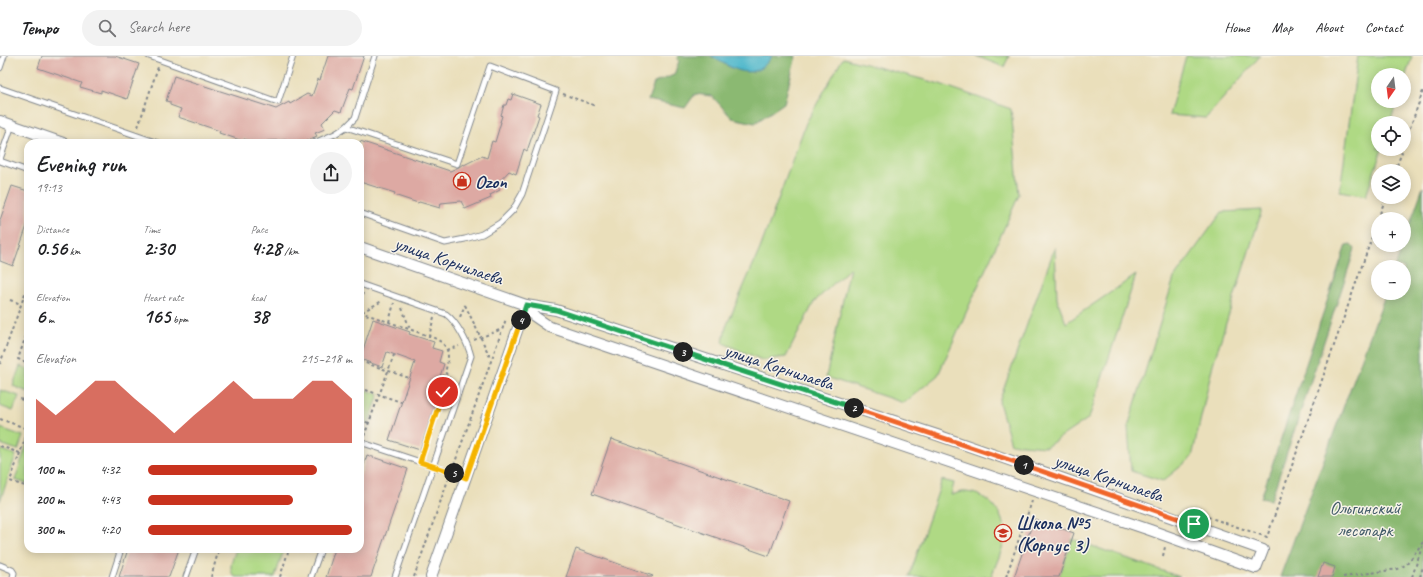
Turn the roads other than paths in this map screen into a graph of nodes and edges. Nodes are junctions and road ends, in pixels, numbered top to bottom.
1 (4, 56) edge
2 (149, 56) edge
3 (293, 56) edge
4 (375, 56) edge
5 (0, 68) edge
6 (0, 88) edge
7 (0, 121) edge
8 (12, 125) junction
9 (346, 127) junction
10 (52, 139) edge
11 (146, 139) edge
12 (323, 139) edge
13 (0, 160) edge
14 (24, 169) edge
15 (364, 214) edge
16 (364, 248) edge
17 (364, 285) edge
18 (526, 305) junction
19 (364, 443) edge
20 (434, 467) junction
21 (466, 478) junction
22 (121, 553) edge
23 (195, 553) edge
24 (320, 553) edge
25 (0, 565) edge
26 (13, 577) edge
27 (112, 577) edge
28 (186, 577) edge
29 (311, 577) edge
30 (395, 577) edge
31 (431, 577) edge

1 - 5 lane
2 - 3 lane
4 - 9 lane
6 - 11 lane
7 - 8 street
8 - 10 street
8 - 13 lane
9 - 12 lane
9 - 15 lane
13 - 14 lane
16 - 18 street, улица Корнилаева
17 - 20 lane
18 - 18 street, улица Корнилаева
18 - 21 street
19 - 20 lane
20 - 21 lane
20 - 30 lane
21 - 31 street
22 - 27 lane
23 - 28 lane
24 - 29 lane
25 - 26 lane

